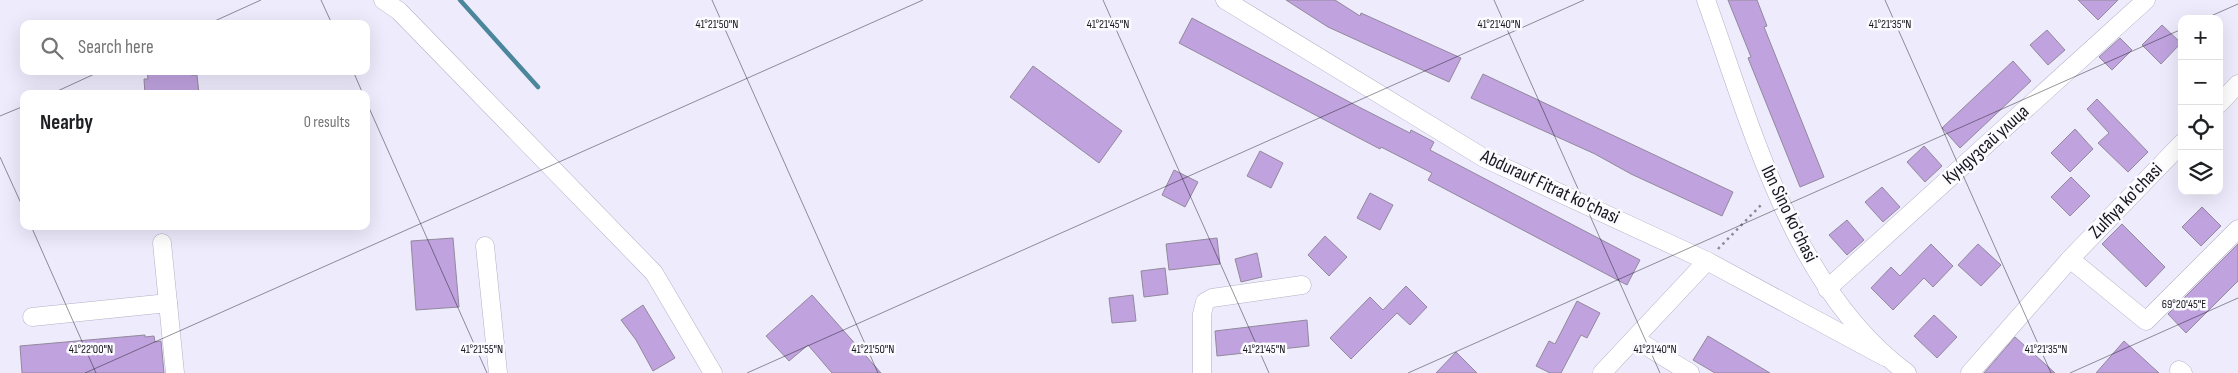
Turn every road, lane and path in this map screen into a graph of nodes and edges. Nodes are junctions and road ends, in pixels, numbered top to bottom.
1 (384, 0) edge
2 (1225, 0) edge
3 (1706, 0) edge
4 (2137, 3) edge
5 (2238, 84) edge
6 (2223, 100) edge
7 (2178, 147) edge
8 (1774, 191) junction
9 (2238, 230) edge
10 (162, 243) dead end
11 (485, 246) dead end
12 (2070, 259) junction
13 (1707, 261) junction
14 (1302, 285) dead end
15 (1827, 289) junction
16 (168, 303) junction
17 (32, 317) dead end
18 (1635, 339) junction
19 (1885, 357) junction
20 (175, 373) edge
21 (498, 373) edge
22 (713, 373) edge
23 (1202, 373) edge
24 (1602, 373) edge
25 (1690, 373) edge
26 (1907, 373) edge
27 (1970, 373) edge

1 - 22 street
2 - 13 street, Abdurauf Fitrat ko'chasi
3 - 8 street, Ibn Sino ko'chasi
4 - 15 street, Кундузсай улица
5 - 6 street
7 - 12 street, Zulfiya ko'chasi
8 - 13 path
8 - 15 street, Ibn Sino ko'chasi
9 - 12 street
10 - 16 street
11 - 21 street
12 - 27 street, Zulfiya ko'chasi
13 - 18 street
13 - 19 street, Abdurauf Fitrat ko'chasi
14 - 23 street
15 - 19 street, Ibn Sino ko'chasi
16 - 17 street
16 - 20 street
18 - 24 street
18 - 25 street
19 - 26 street, Ibn Sino ko'chasi

